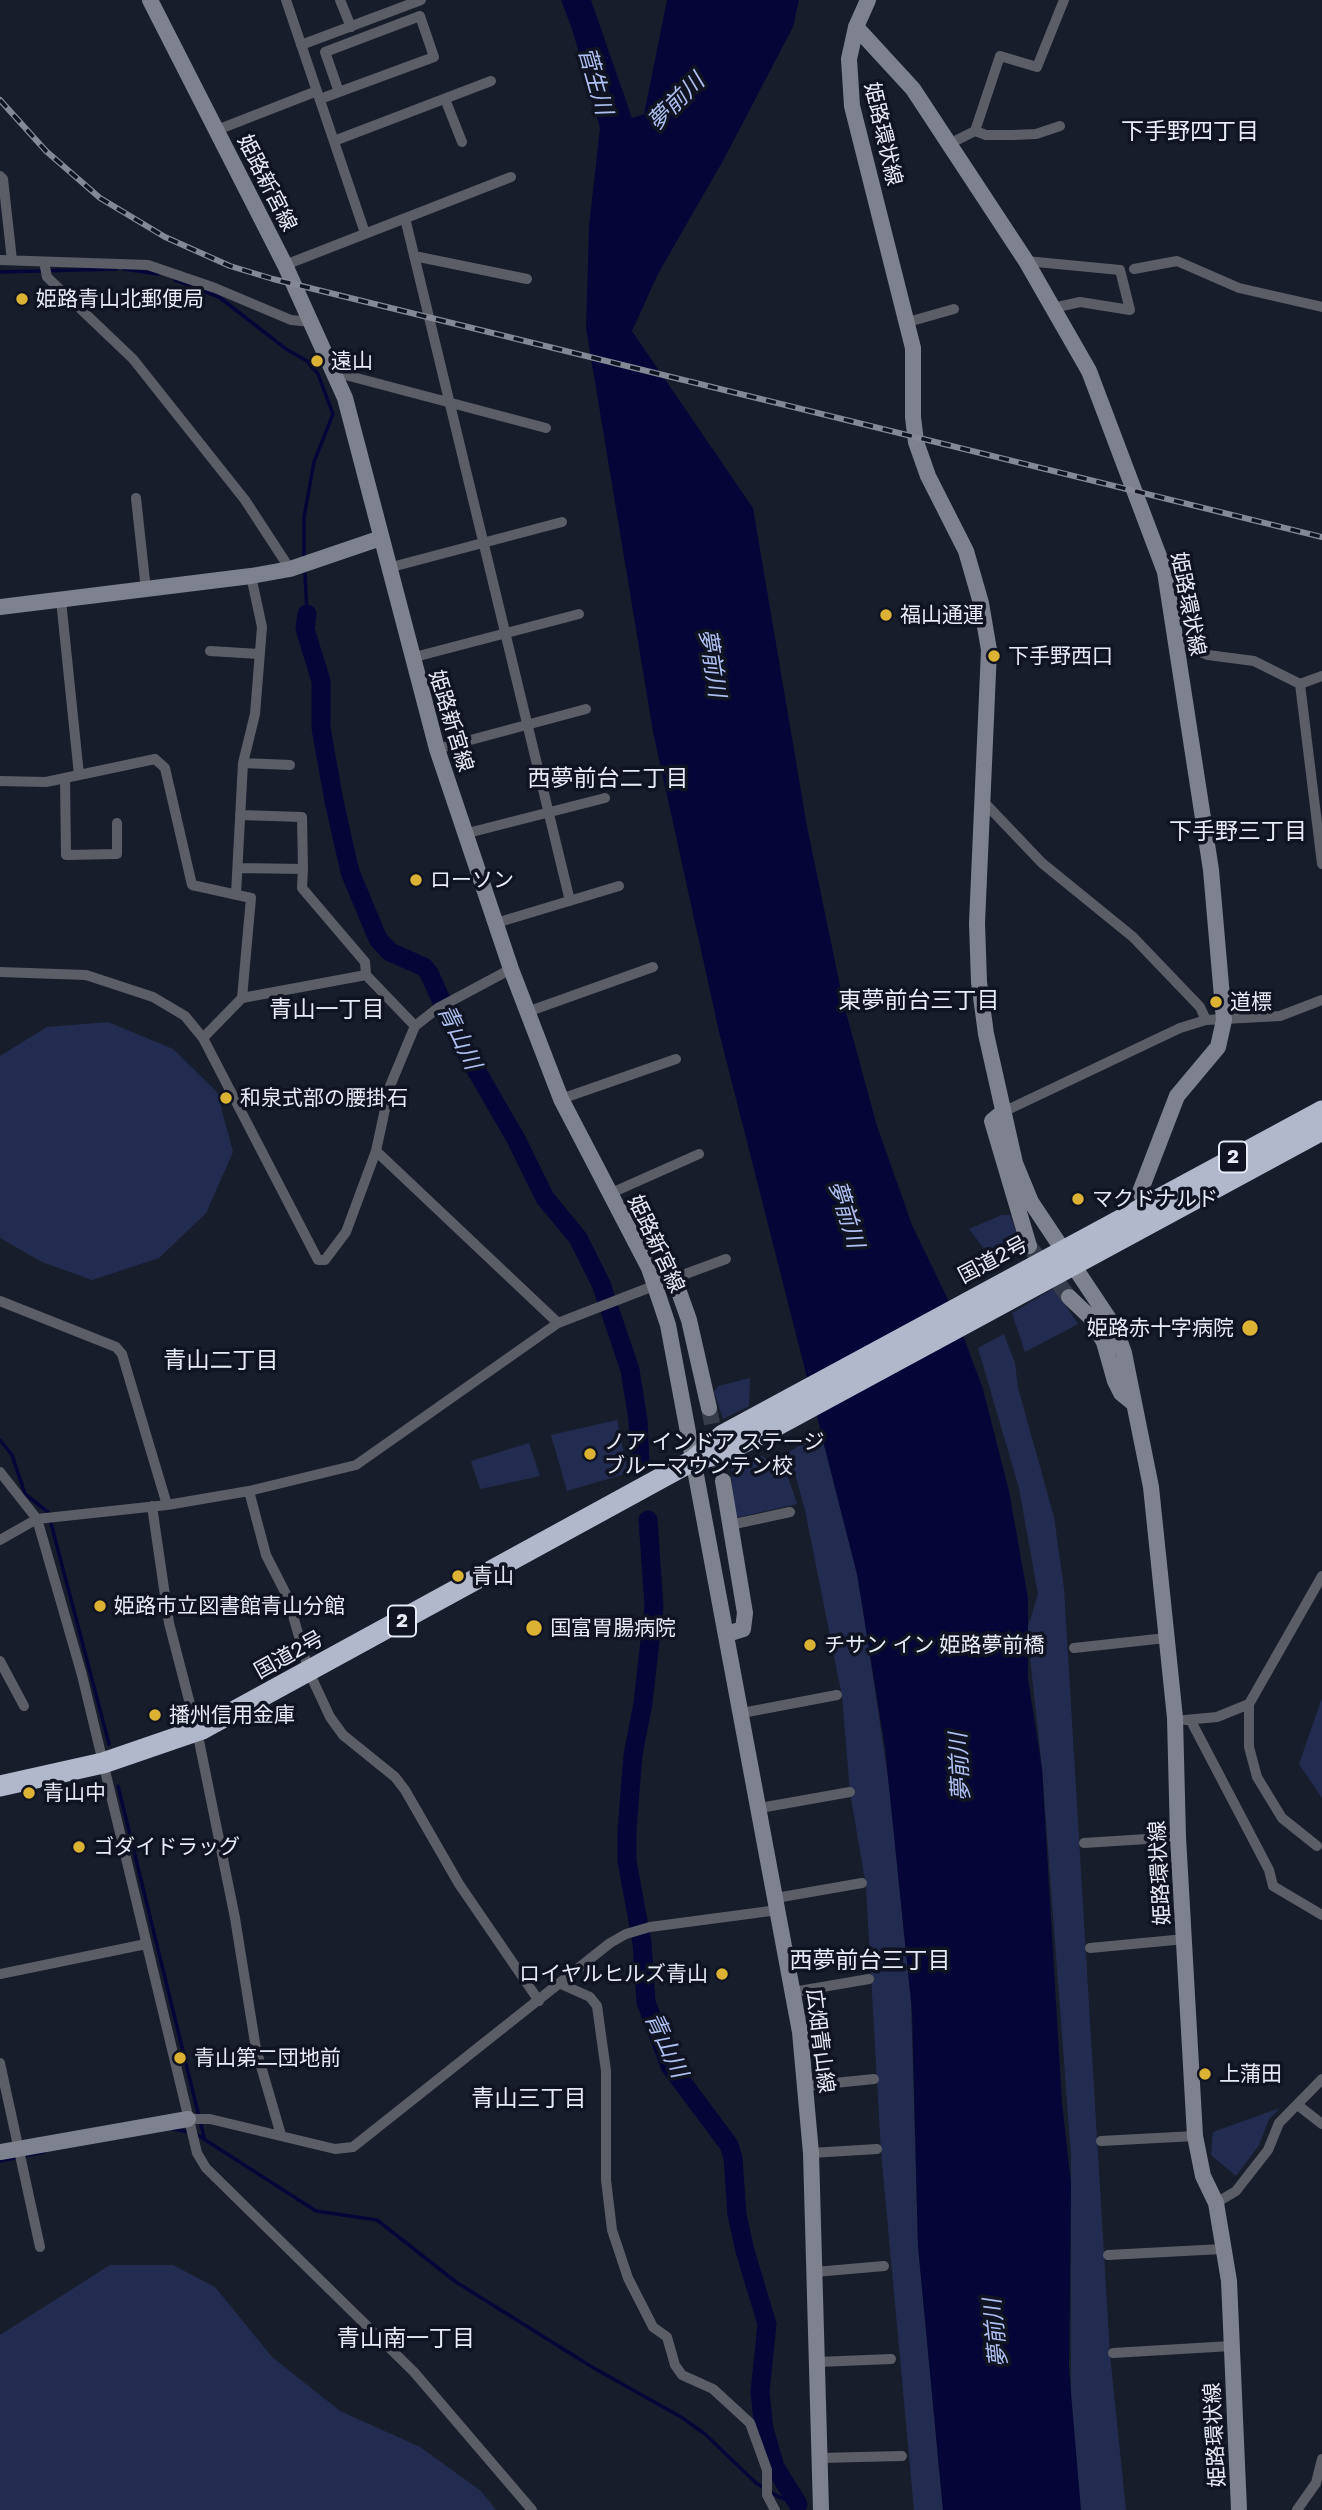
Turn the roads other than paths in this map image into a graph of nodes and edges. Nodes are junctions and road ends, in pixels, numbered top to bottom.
1 (150, 0) edge
2 (286, 0) edge
3 (340, 0) edge
4 (421, 0) edge
5 (868, 0) edge
6 (1064, 0) edge
7 (396, 4) edge
8 (351, 27) junction
9 (856, 27) junction
10 (301, 45) junction
11 (491, 81) dead end
12 (339, 92) dead end
13 (318, 95) junction
14 (445, 99) junction
15 (1060, 126) dead end
16 (217, 130) junction
17 (975, 131) junction
18 (334, 141) junction
19 (462, 142) dead end
20 (949, 144) junction
21 (0, 176) edge
22 (510, 177) dead end
23 (405, 218) junction
24 (365, 233) junction
25 (414, 256) junction
26 (6, 260) edge
27 (1026, 261) junction
28 (44, 262) junction
29 (285, 265) junction
30 (1135, 269) dead end
31 (527, 279) dead end
32 (1322, 307) edge
33 (1053, 308) junction
34 (954, 309) dead end
35 (908, 322) junction
36 (312, 323) junction
37 (334, 372) junction
38 (451, 404) junction
39 (546, 428) dead end
40 (136, 498) dead end
41 (562, 522) dead end
42 (381, 538) junction
43 (484, 544) junction
44 (388, 568) junction
45 (290, 569) junction
46 (251, 576) junction
47 (146, 590) junction
48 (61, 600) junction
49 (0, 607) edge
50 (579, 614) dead end
51 (505, 632) junction
52 (1175, 642) junction
53 (209, 651) dead end
54 (259, 654) junction
55 (411, 658) junction
56 (1322, 676) edge
57 (1300, 684) junction
58 (586, 709) dead end
59 (527, 725) junction
60 (437, 749) junction
61 (243, 763) junction
62 (290, 765) dead end
63 (79, 775) junction
64 (65, 778) junction
65 (0, 781) edge
66 (605, 798) dead end
67 (981, 799) junction
68 (550, 812) junction
69 (240, 815) junction
70 (117, 823) dead end
71 (464, 834) junction
72 (1322, 864) edge
73 (239, 868) junction
74 (303, 869) junction
75 (619, 886) dead end
76 (236, 894) junction
77 (570, 901) junction
78 (496, 923) junction
79 (653, 967) dead end
80 (511, 969) junction
81 (0, 972) edge
82 (366, 975) junction
83 (242, 998) junction
84 (1322, 1000) edge
85 (527, 1012) junction
86 (1206, 1020) junction
87 (1224, 1020) junction
88 (415, 1026) junction
89 (203, 1038) junction
90 (676, 1059) dead end
91 (561, 1099) junction
92 (1322, 1111) edge
93 (1003, 1112) junction
94 (1322, 1129) edge
95 (376, 1151) junction
96 (699, 1154) dead end
97 (609, 1194) junction
98 (1146, 1205) junction
99 (1029, 1246) tunnel mouth
100 (1068, 1257) junction
101 (726, 1259) dead end
102 (674, 1284) junction
103 (656, 1285) junction
104 (1069, 1297) tunnel mouth
105 (0, 1301) edge
106 (558, 1323) junction
107 (1132, 1402) junction
108 (709, 1408) tunnel mouth
109 (694, 1460) junction
110 (0, 1472) edge
111 (723, 1481) tunnel mouth
112 (249, 1492) junction
113 (167, 1505) junction
114 (152, 1506) junction
115 (790, 1512) dead end
116 (44, 1518) junction
117 (730, 1525) junction
118 (0, 1540) edge
119 (1322, 1576) edge
120 (727, 1634) junction
121 (1166, 1638) junction
122 (1074, 1648) dead end
123 (0, 1661) edge
124 (309, 1672) junction
125 (837, 1695) dead end
126 (1249, 1704) junction
127 (24, 1706) dead end
128 (742, 1713) junction
129 (1183, 1720) junction
130 (197, 1731) junction
131 (103, 1763) junction
132 (0, 1786) edge
133 (850, 1792) dead end
134 (760, 1808) junction
135 (1178, 1837) junction
136 (1084, 1843) dead end
137 (1317, 1846) dead end
138 (862, 1882) dead end
139 (777, 1904) junction
140 (1322, 1915) edge
141 (1185, 1939) junction
142 (146, 1944) junction
143 (1090, 1948) dead end
144 (0, 1974) edge
145 (869, 1979) dead end
146 (561, 1984) junction
147 (793, 1992) junction
148 (539, 2001) junction
149 (0, 2063) edge
150 (1322, 2079) edge
151 (874, 2080) dead end
152 (805, 2085) junction
153 (1299, 2106) junction
154 (188, 2119) junction
155 (1322, 2124) edge
156 (281, 2135) junction
157 (1195, 2136) junction
158 (1101, 2141) dead end
159 (18, 2148) junction
160 (877, 2149) dead end
161 (0, 2152) edge
162 (811, 2153) junction
163 (1216, 2203) junction
164 (40, 2247) dead end
165 (1222, 2249) junction
166 (1108, 2255) dead end
167 (884, 2266) dead end
168 (815, 2272) junction
169 (1231, 2346) junction
170 (1113, 2353) dead end
171 (891, 2359) dead end
172 (818, 2362) junction
173 (902, 2456) dead end
174 (819, 2458) junction
175 (1322, 2459) edge
176 (820, 2507) edge
177 (532, 2510) edge
178 (775, 2510) edge
179 (1239, 2510) edge
180 (1297, 2510) edge

1 - 16 main road, 姫路新宮線
2 - 10 street
3 - 8 street
4 - 7 street
5 - 9 main road, 姫路環状線
6 - 17 street
7 - 8 street
8 - 10 street
9 - 20 main road, 姫路環状線
9 - 35 main road, 姫路環状線
10 - 13 street
11 - 14 street
12 - 13 street
13 - 16 street
13 - 18 street
14 - 18 street
14 - 19 street
15 - 17 street
16 - 29 main road, 姫路新宮線
17 - 20 street
18 - 24 street
20 - 27 main road, 姫路環状線
21 - 26 street
22 - 23 street
23 - 24 street
23 - 25 street
24 - 29 street
25 - 31 street
25 - 38 street
26 - 28 street
27 - 33 main road, 姫路環状線
27 - 33 street
28 - 36 street
28 - 45 street
29 - 36 main road, 姫路新宮線
30 - 32 street
33 - 52 main road, 姫路環状線
34 - 35 street
35 - 67 main road, 姫路環状線
36 - 37 main road, 姫路新宮線
37 - 38 street
37 - 42 main road, 姫路新宮線
38 - 39 street
38 - 43 street
40 - 47 street
41 - 43 street
42 - 44 main road, 姫路新宮線
42 - 45 main road
43 - 44 street
43 - 51 street
44 - 55 main road, 姫路新宮線
45 - 46 main road
46 - 47 main road
46 - 54 street
47 - 48 main road
48 - 49 main road
48 - 63 street
50 - 51 street
51 - 55 street
51 - 59 street
52 - 57 street
52 - 87 main road, 姫路環状線
53 - 54 street
54 - 61 street
55 - 60 main road, 姫路新宮線
56 - 57 street
57 - 72 street
58 - 59 street
59 - 60 street
59 - 68 street
60 - 71 main road, 姫路新宮線
61 - 62 street
61 - 69 street
63 - 64 street
63 - 76 street
64 - 65 street
64 - 70 street
66 - 68 street
67 - 86 street
67 - 93 main road, 姫路環状線
68 - 71 street
68 - 77 street
69 - 73 street
69 - 74 street
71 - 78 main road, 姫路新宮線
73 - 74 street
73 - 76 street
74 - 82 street
75 - 77 street
76 - 83 street
77 - 78 street
78 - 80 main road, 姫路新宮線
79 - 85 street
80 - 85 main road, 姫路新宮線
80 - 88 street
81 - 89 street
82 - 83 street
82 - 88 street
83 - 89 street
84 - 87 street
85 - 91 main road, 姫路新宮線
86 - 87 street
86 - 93 street
87 - 98 main road, 姫路環状線
88 - 95 street
89 - 95 street
90 - 91 street
91 - 97 main road, 姫路新宮線
92 - 98 highway, 国道2号 / 2
93 - 99 main road
93 - 100 main road, 姫路環状線
94 - 100 highway, 国道2号 / 2
95 - 106 street
96 - 97 street
97 - 103 main road, 姫路新宮線
98 - 100 highway, 国道2号 / 2
100 - 107 main road, 姫路環状線
100 - 109 highway, 国道2号 / 2
101 - 102 street
102 - 103 main road
102 - 108 main road
103 - 106 street
103 - 109 main road, 姫路新宮線
104 - 107 main road
105 - 113 street
106 - 112 street
107 - 121 main road, 姫路環状線
109 - 120 main road, 広畑青山線
109 - 124 highway, 国道2号 / 2
110 - 116 street
111 - 117 main road
112 - 113 street
112 - 124 street
113 - 114 street
114 - 116 street
114 - 130 street
115 - 117 street
116 - 118 street
116 - 131 street
117 - 120 main road
119 - 126 street
120 - 128 main road, 広畑青山線
121 - 122 street
121 - 129 main road, 姫路環状線
123 - 127 street
124 - 130 highway, 国道2号 / 2
124 - 148 street
125 - 128 street
126 - 129 street
126 - 137 street
128 - 134 main road, 広畑青山線
129 - 135 main road, 姫路環状線
129 - 140 street
130 - 131 highway, 国道2号 / 2
130 - 156 street
131 - 132 highway, 国道2号 / 2
131 - 142 street
133 - 134 street
134 - 139 main road, 広畑青山線
135 - 136 street
135 - 141 main road, 姫路環状線
138 - 139 street
139 - 146 street
139 - 147 main road, 広畑青山線
141 - 143 street
141 - 157 main road, 姫路環状線
142 - 144 street
142 - 154 street
145 - 147 street
146 - 148 street
146 - 178 street
147 - 152 main road, 広畑青山線
148 - 156 street
149 - 159 street
150 - 153 street
151 - 152 street
152 - 162 main road, 広畑青山線
153 - 155 street
153 - 163 street
154 - 156 street
154 - 159 main road
154 - 177 street
157 - 158 street
157 - 163 main road, 姫路環状線
159 - 161 main road
159 - 164 street
160 - 162 street
162 - 168 main road, 広畑青山線
163 - 165 main road, 姫路環状線
165 - 166 street
165 - 169 main road, 姫路環状線
167 - 168 street
168 - 172 main road, 広畑青山線
169 - 170 street
169 - 179 main road, 姫路環状線
171 - 172 street
172 - 174 main road, 広畑青山線
173 - 174 street
174 - 176 main road, 広畑青山線
175 - 180 street

